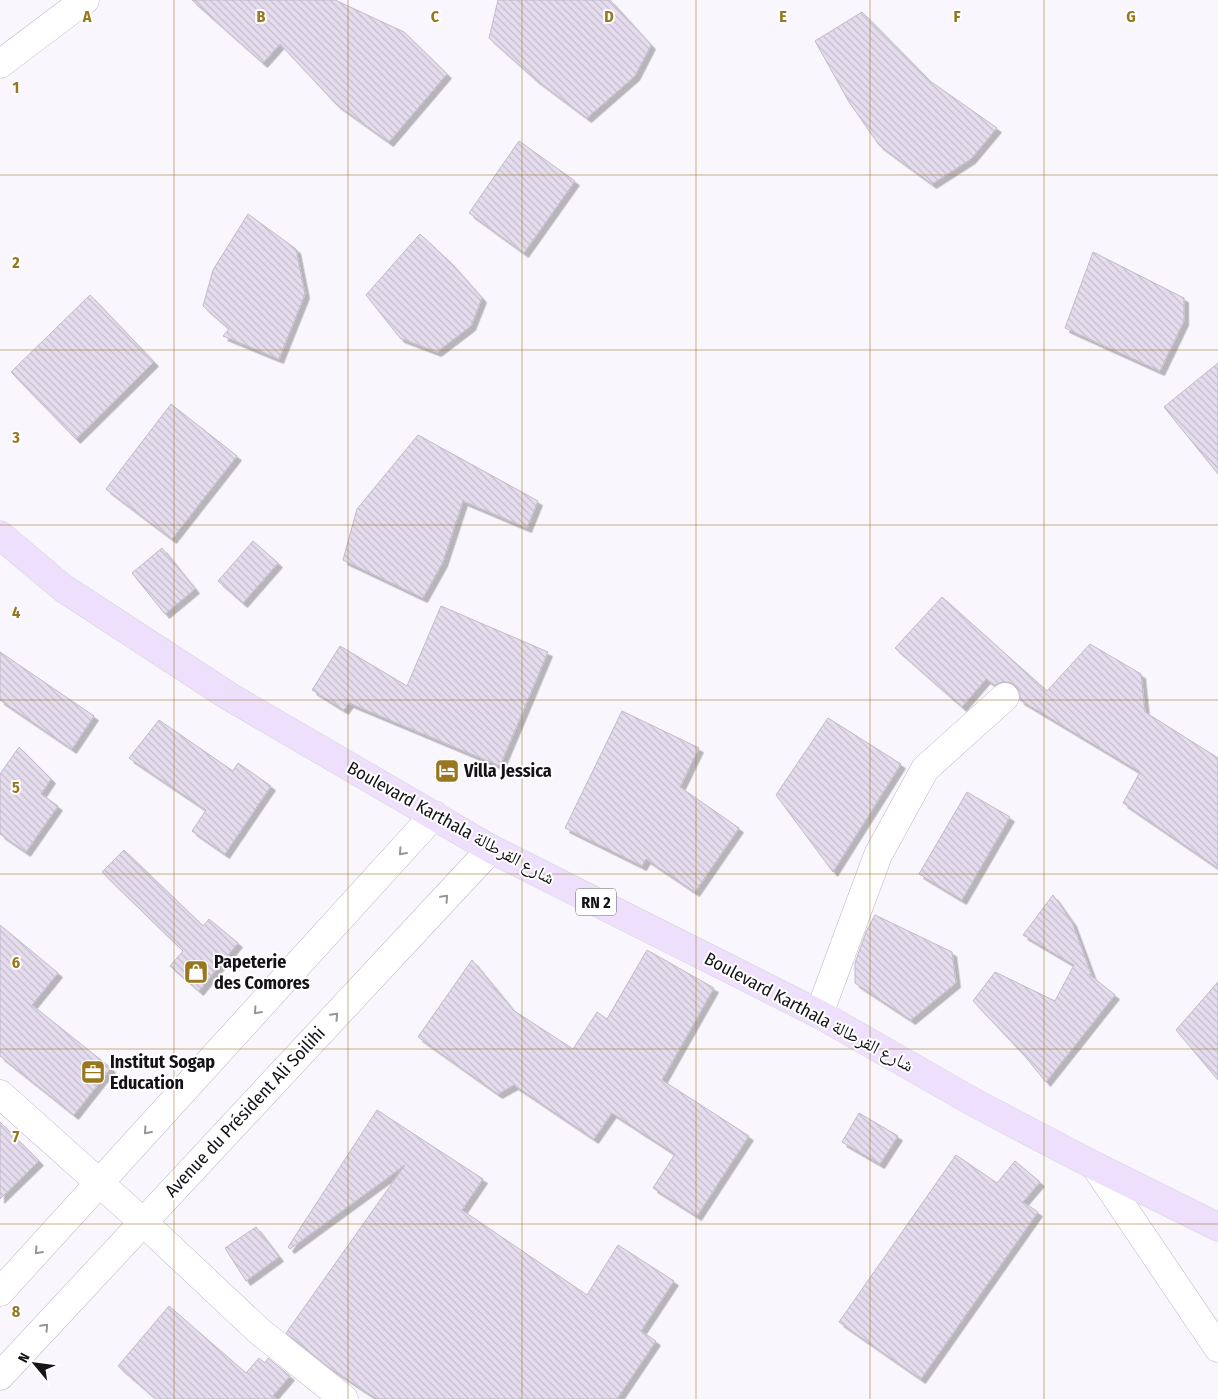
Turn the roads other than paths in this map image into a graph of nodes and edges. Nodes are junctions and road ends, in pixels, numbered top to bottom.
1 (85, 0) edge
2 (0, 64) edge
3 (0, 535) edge
4 (1004, 697) dead end
5 (434, 816) junction
6 (491, 849) junction
7 (819, 1014) junction
8 (0, 1094) edge
9 (1095, 1166) junction
10 (99, 1184) junction
11 (142, 1222) junction
12 (1218, 1227) edge
13 (0, 1292) edge
14 (1218, 1348) edge
15 (0, 1376) edge
16 (344, 1399) edge

1 - 2 street
3 - 5 main road, Boulevard Karthala شارع القرطالة / RN 2
4 - 7 street
5 - 6 main road, Boulevard Karthala شارع القرطالة / RN 2
5 -> 10 street
6 - 7 main road, Boulevard Karthala شارع القرطالة / RN 2
11 -> 6 street, Avenue du Président Ali Soilihi
7 - 9 main road, Boulevard Karthala شارع القرطالة / RN 2
8 - 10 street
9 - 12 main road, Boulevard Karthala شارع القرطالة / RN 2
9 - 14 street
10 - 11 street
10 -> 13 street
15 -> 11 street, Avenue du Président Ali Soilihi
11 - 16 street

